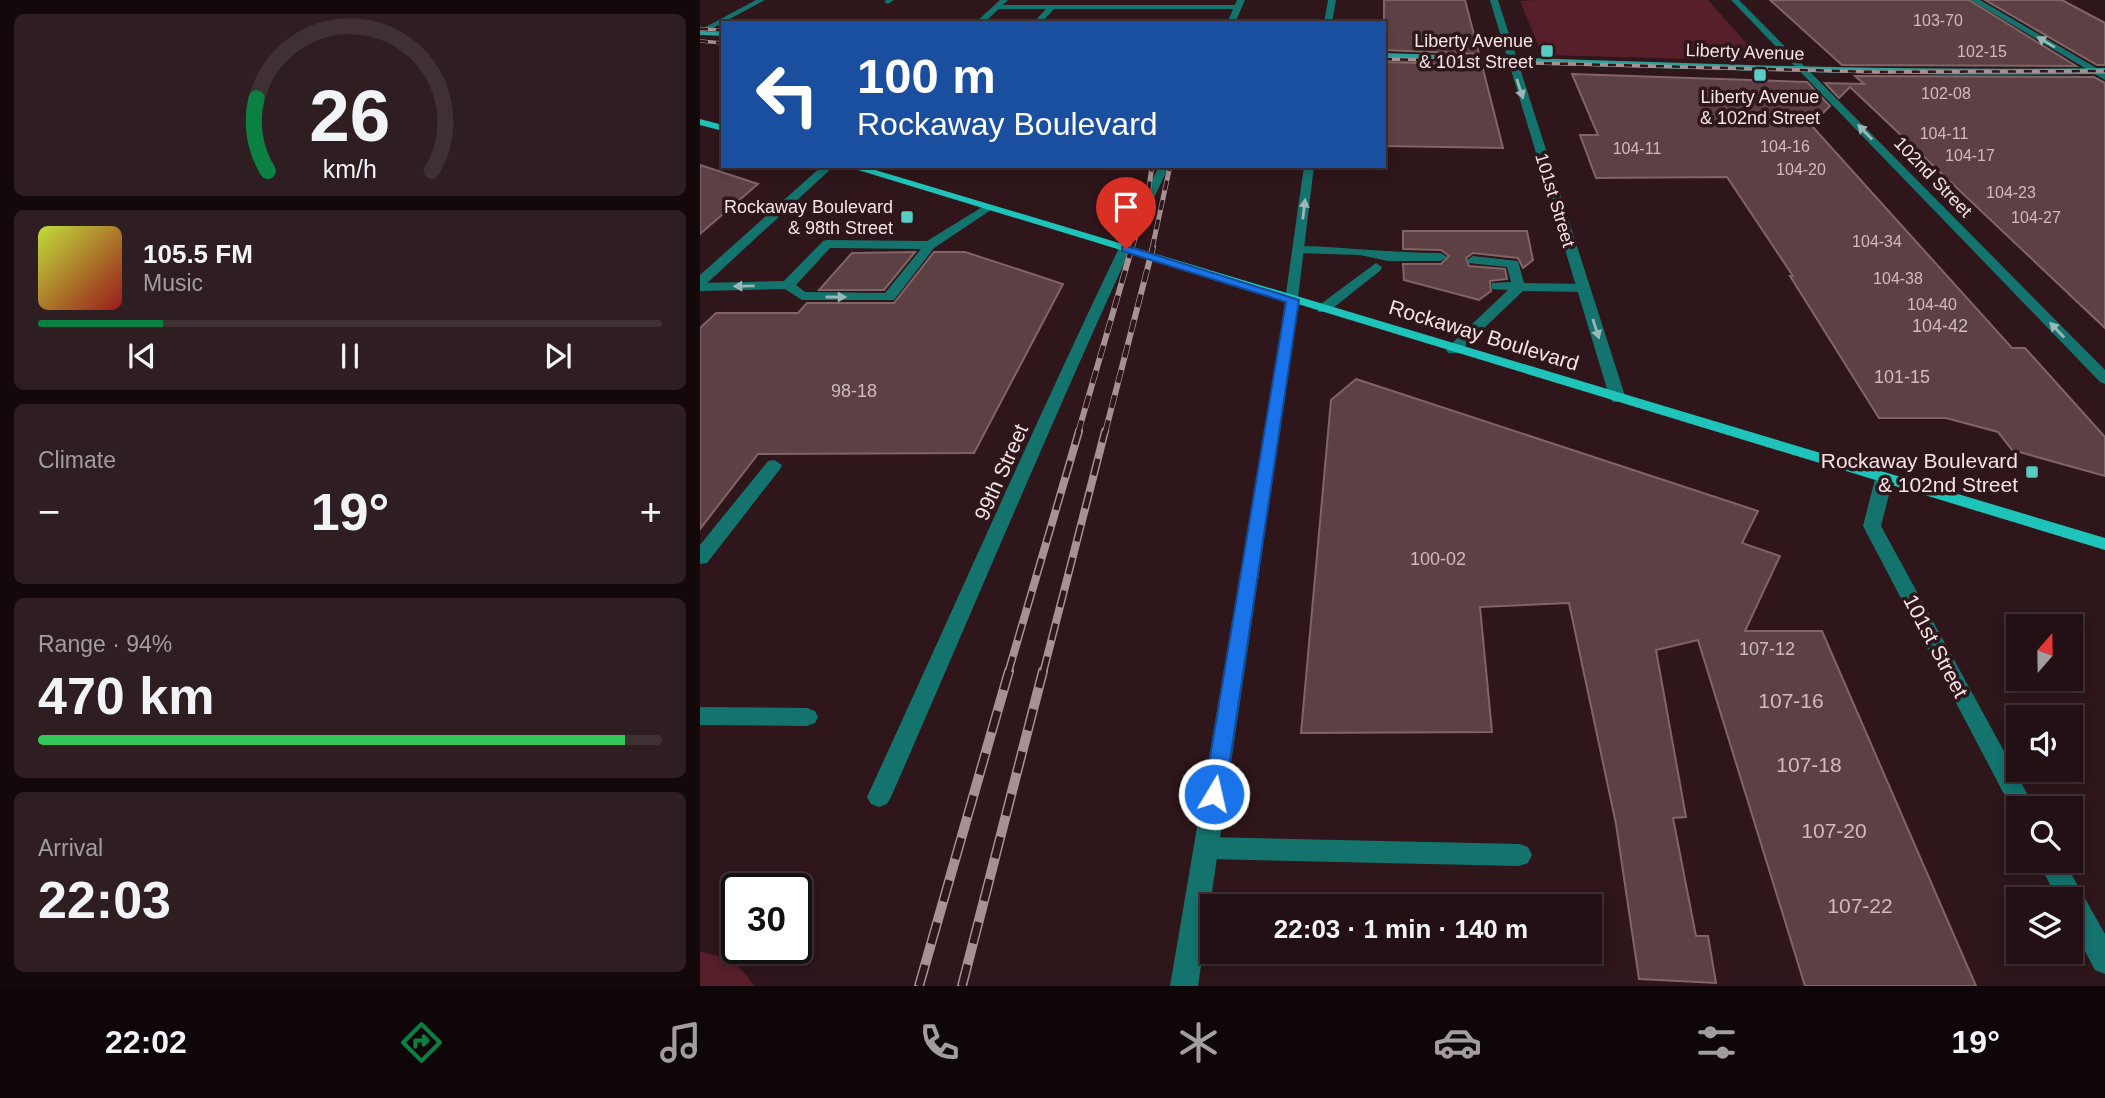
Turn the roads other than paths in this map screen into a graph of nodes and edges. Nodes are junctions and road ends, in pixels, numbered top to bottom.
1 (761, 0) edge
2 (1004, 0) edge
3 (1332, 0) edge
4 (1494, 0) edge
5 (1735, 0) edge
6 (1975, 0) edge
7 (1239, 4) edge
8 (996, 7) junction
9 (1052, 7) junction
10 (1113, 7) junction
11 (1107, 15) dead end
12 (722, 21) edge
13 (981, 21) edge
14 (1039, 21) edge
15 (1232, 21) edge
16 (1328, 21) edge
17 (721, 22) edge
18 (700, 33) edge
19 (721, 34) edge
20 (1386, 55) edge
21 (1511, 61) junction
22 (1804, 70) junction
23 (2102, 73) edge
24 (700, 122) edge
25 (721, 127) edge
26 (827, 168) edge
27 (857, 168) edge
28 (1163, 168) edge
29 (1309, 168) edge
30 (988, 208) junction
31 (930, 245) junction
32 (1126, 249) junction
33 (1298, 250) junction
34 (1388, 257) junction
35 (1441, 257) dead end
36 (1473, 260) dead end
37 (1406, 262) dead end
38 (1376, 267) junction
39 (1394, 272) dead end
40 (700, 282) edge
41 (788, 285) junction
42 (1497, 286) dead end
43 (700, 287) edge
44 (1519, 287) junction
45 (1583, 288) junction
46 (1483, 296) dead end
47 (1293, 300) junction
48 (1502, 302) junction
49 (1323, 309) junction
50 (1453, 350) junction
51 (2105, 379) edge
52 (1618, 399) junction
53 (774, 465) dead end
54 (1884, 479) junction
55 (2105, 544) edge
56 (700, 558) edge
57 (700, 716) edge
58 (807, 717) dead end
59 (2017, 796) edge
60 (879, 797) dead end
61 (1206, 848) junction
62 (1519, 855) dead end
63 (2058, 873) edge
64 (2105, 961) edge
65 (1184, 986) edge

1 - 12 street
2 - 8 street
3 - 16 street
4 - 21 street, 101st Street
5 - 22 street, 102nd Street
23 -> 6 street
7 - 10 street
7 - 15 street
8 - 9 street
8 - 13 street
9 - 10 street
9 - 14 street
10 - 11 street
17 - 18 street
18 - 19 street
20 - 21 street, Liberty Avenue
21 - 22 street, Liberty Avenue
21 -> 45 street, 101st Street
22 - 23 street, Liberty Avenue
51 -> 22 street, 102nd Street
24 - 25 main road
26 - 40 street
27 - 30 main road, Rockaway Boulevard
28 - 32 street, 99th Street
33 -> 29 street
30 - 31 street
30 - 32 main road, Rockaway Boulevard
31 - 41 street
41 -> 31 street
32 - 47 main road, Rockaway Boulevard
32 - 60 street, 99th Street
33 - 34 street
33 - 47 street
34 - 35 street
34 - 37 street
34 - 38 street
36 - 44 street
38 - 39 street
38 - 49 street
41 -> 43 street
42 - 44 street
44 - 45 street
44 - 48 street
45 -> 52 street, 101st Street
46 - 48 street
47 - 49 main road, Rockaway Boulevard
47 - 61 street
48 - 50 street
49 - 50 main road, Rockaway Boulevard
50 - 52 main road, Rockaway Boulevard
52 - 54 main road, Rockaway Boulevard
53 - 56 street
54 - 55 main road, Rockaway Boulevard
54 - 59 street, 101st Street
57 - 58 street
61 - 62 street
61 - 65 street
63 - 64 street

